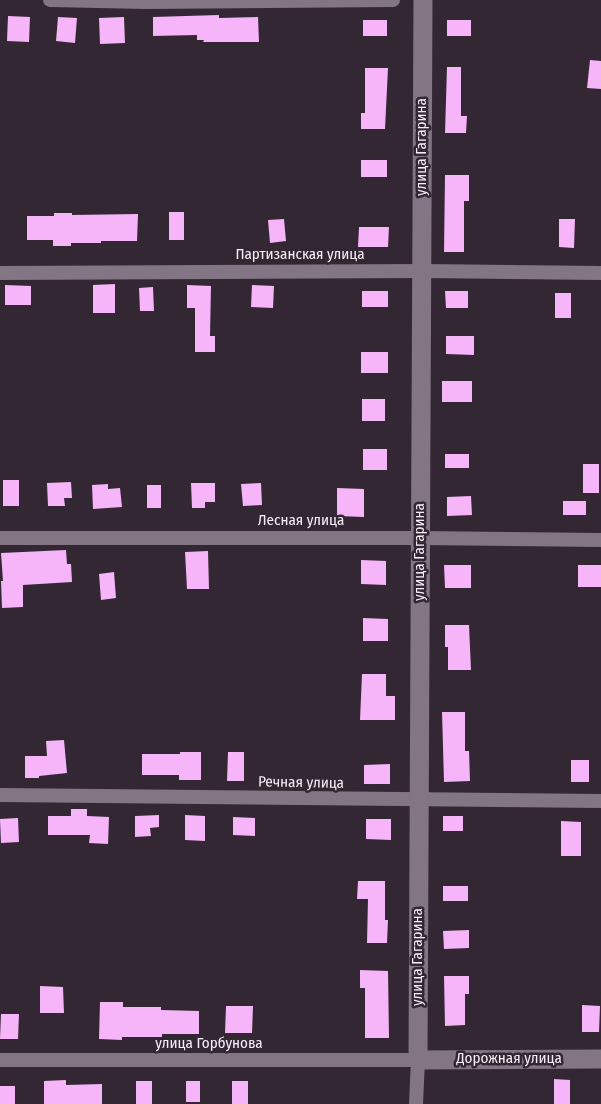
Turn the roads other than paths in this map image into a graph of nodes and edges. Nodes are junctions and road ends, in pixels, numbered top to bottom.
1 (50, 0) edge
2 (393, 0) edge
3 (423, 0) edge
4 (422, 271) junction
5 (0, 273) edge
6 (601, 273) edge
7 (0, 538) edge
8 (420, 538) junction
9 (601, 540) edge
10 (0, 795) edge
11 (419, 800) junction
12 (601, 801) edge
13 (601, 1059) edge
14 (0, 1060) edge
15 (418, 1060) junction
16 (416, 1104) edge

1 - 2 street
3 - 4 main road, улица Гагарина
4 - 5 street, Партизанская улица
4 - 6 street, Партизанская улица
4 - 8 main road, улица Гагарина
7 - 8 street, Лесная улица
8 - 9 street, Лесная улица
8 - 11 main road, улица Гагарина
10 - 11 street, Речная улица
11 - 12 street, Речная улица
11 - 15 main road, улица Гагарина
13 - 15 main road, Дорожная улица
14 - 15 street, улица Горбунова
15 - 16 street, улица Гагарина

